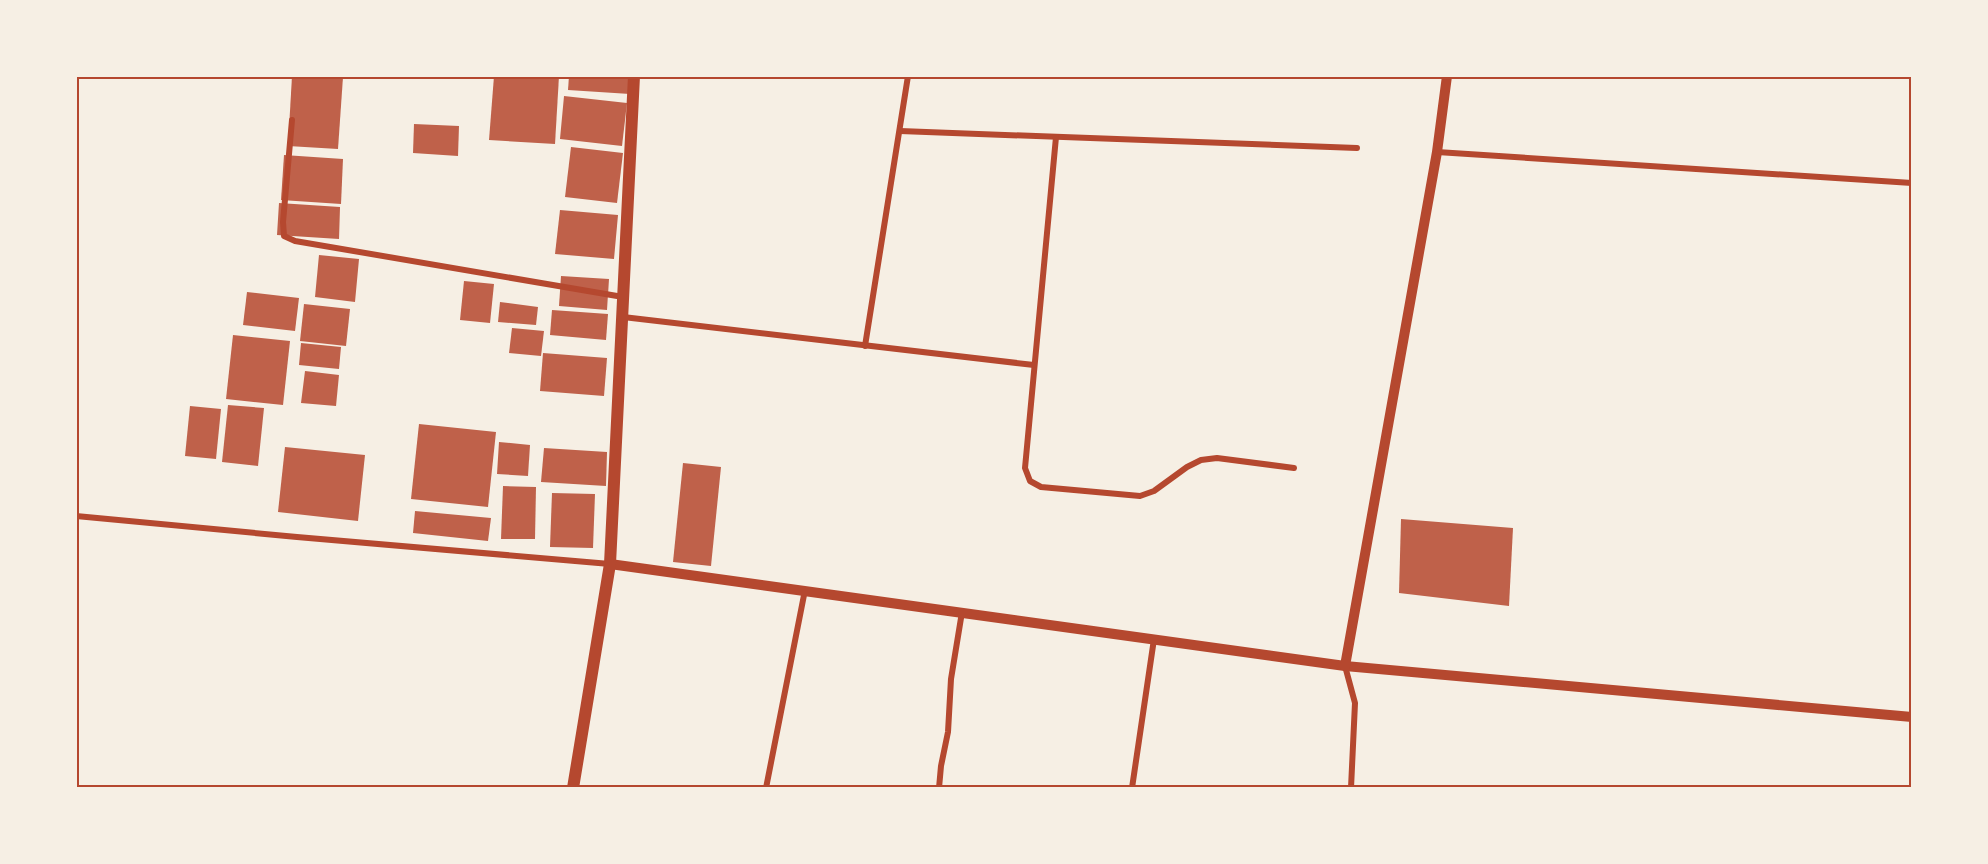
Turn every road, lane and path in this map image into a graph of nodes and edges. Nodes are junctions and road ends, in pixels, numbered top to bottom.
1 (634, 76) edge
2 (908, 76) edge
3 (1447, 76) edge
4 (292, 120) dead end
5 (900, 131) junction
6 (1056, 137) junction
7 (1357, 148) dead end
8 (1437, 152) junction
9 (1911, 183) edge
10 (623, 297) junction
11 (623, 317) junction
12 (865, 346) junction
13 (1034, 365) junction
14 (1294, 468) dead end
15 (76, 516) edge
16 (610, 564) junction
17 (805, 590) junction
18 (962, 612) junction
19 (1154, 639) junction
20 (1346, 666) junction
21 (1911, 717) edge
22 (573, 788) edge
23 (766, 788) edge
24 (939, 788) edge
25 (1132, 788) edge
26 (1351, 788) edge

1 - 10 main road
2 - 5 street
3 - 8 street
4 - 10 street
5 - 6 street
5 - 12 street
6 - 7 street
6 - 13 street
8 - 9 street
8 - 20 street
10 - 11 main road
11 - 12 street
11 - 16 main road
12 - 13 street
13 - 14 street
15 - 16 street
16 - 17 street
16 - 22 main road
17 - 18 street
17 - 23 street
18 - 19 street
18 - 24 street
19 - 20 street
19 - 25 street
20 - 21 street
20 - 26 street

